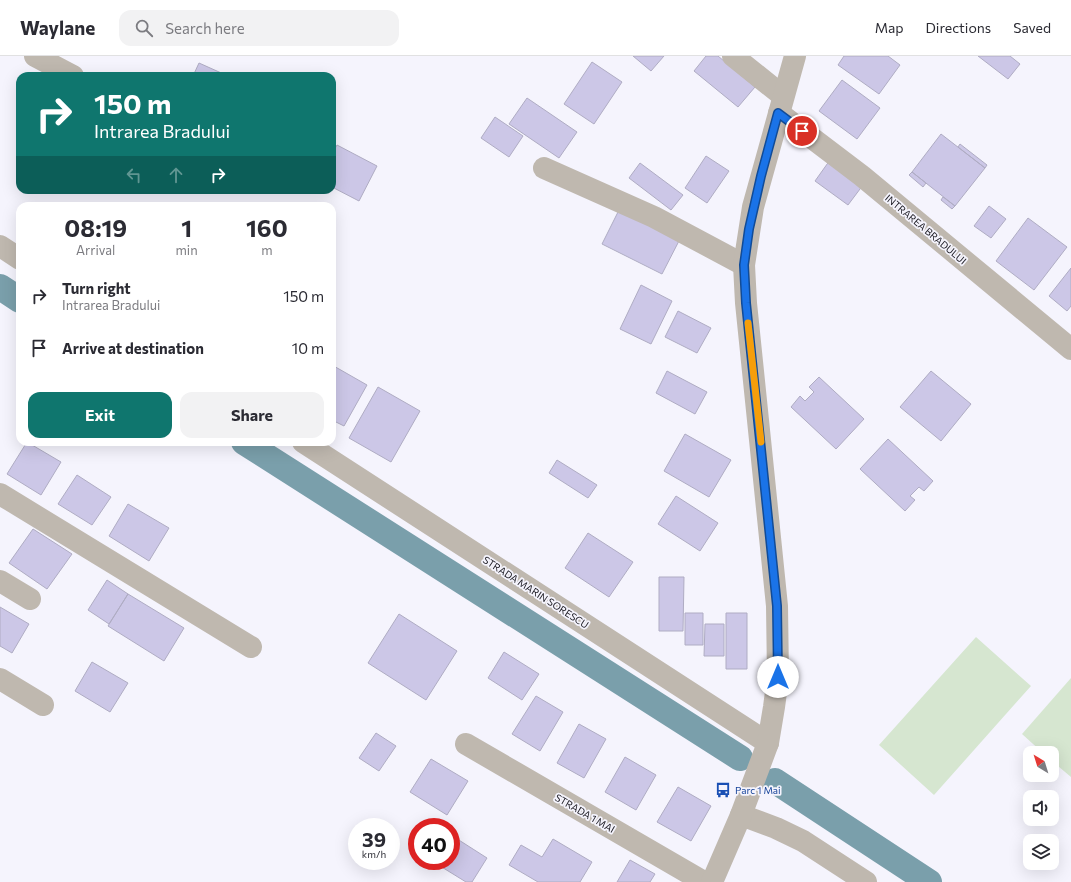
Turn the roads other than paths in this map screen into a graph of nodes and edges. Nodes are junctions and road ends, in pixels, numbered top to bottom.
1 (35, 56) edge
2 (733, 56) edge
3 (795, 56) edge
4 (65, 72) edge
5 (781, 105) junction
6 (544, 168) dead end
7 (0, 246) edge
8 (16, 256) edge
9 (744, 265) junction
10 (1071, 349) edge
11 (309, 446) edge
12 (0, 494) edge
13 (0, 581) edge
14 (30, 600) dead end
15 (251, 647) dead end
16 (0, 679) edge
17 (43, 705) dead end
18 (768, 743) junction
19 (466, 744) dead end
20 (741, 815) junction
21 (704, 882) edge
22 (712, 882) edge
23 (866, 882) edge

1 - 4 street
2 - 5 street
3 - 5 street
5 - 9 street
5 - 10 street, INTRAREA BRADULUI
6 - 9 street
7 - 8 street
9 - 18 street
11 - 18 street, STRADA MARIN SORESCU
12 - 15 street
13 - 14 street
16 - 17 street
18 - 20 street
19 - 21 street, STRADA 1 MAI
20 - 22 street
20 - 23 street

